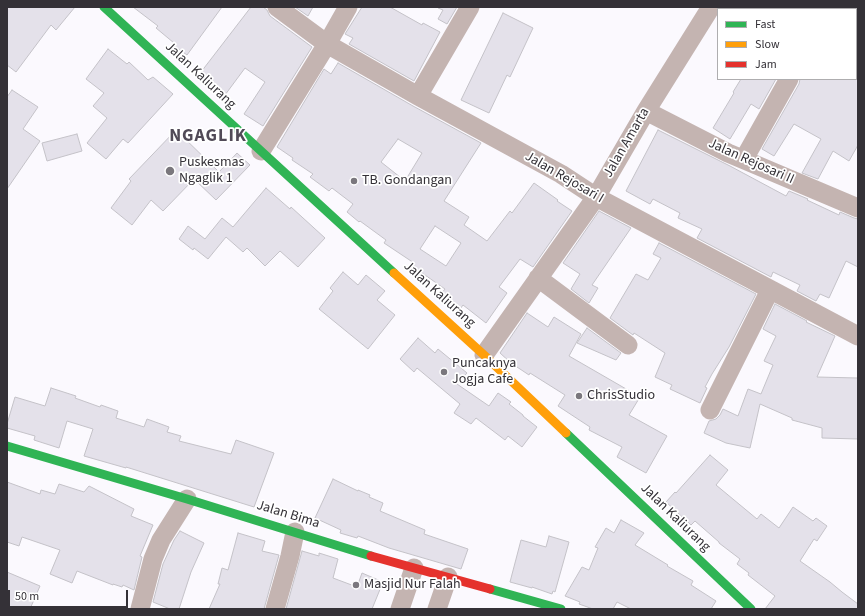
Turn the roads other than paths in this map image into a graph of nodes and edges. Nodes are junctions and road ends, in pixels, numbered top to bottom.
1 (104, 7) edge
2 (277, 7) edge
3 (348, 7) edge
4 (470, 7) edge
5 (711, 7) edge
6 (327, 44) junction
7 (788, 80) edge
8 (418, 96) junction
9 (646, 111) junction
10 (261, 151) junction
11 (744, 160) junction
12 (596, 197) junction
13 (858, 208) edge
14 (538, 278) junction
15 (770, 290) junction
16 (858, 336) edge
17 (628, 345) dead end
18 (484, 355) junction
19 (710, 410) dead end
20 (7, 446) edge
21 (187, 499) junction
22 (295, 532) junction
23 (414, 568) junction
24 (448, 577) junction
25 (540, 606) edge
26 (140, 609) edge
27 (275, 609) edge
28 (400, 609) edge
29 (437, 609) edge
30 (561, 609) edge
31 (751, 609) edge

1 - 10 main road, Jalan Kaliurang
2 - 6 street, Jalan Rejosari I
3 - 6 street
4 - 8 street
5 - 9 street, Jalan Amarta
6 - 8 street, Jalan Rejosari I
6 - 10 street
7 - 11 street
8 - 12 street, Jalan Rejosari I
9 - 11 street, Jalan Rejosari II
9 - 12 street, Jalan Amarta
10 - 18 main road, Jalan Kaliurang
11 - 13 street, Jalan Rejosari II
12 - 14 street, Jalan Amarta
12 - 15 street, Jalan Rejosari I
14 - 17 street
14 - 18 street, Jalan Amarta
15 - 16 street, Jalan Rejosari I
15 - 19 street
18 - 31 main road, Jalan Kaliurang
20 - 21 main road, Jalan Bima
21 - 22 main road, Jalan Bima
21 - 26 street
22 - 23 main road, Jalan Bima
22 - 27 street
23 - 24 main road, Jalan Bima
23 - 28 street
24 - 25 main road, Jalan Bima
24 - 29 street
25 - 30 main road, Jalan Bima

